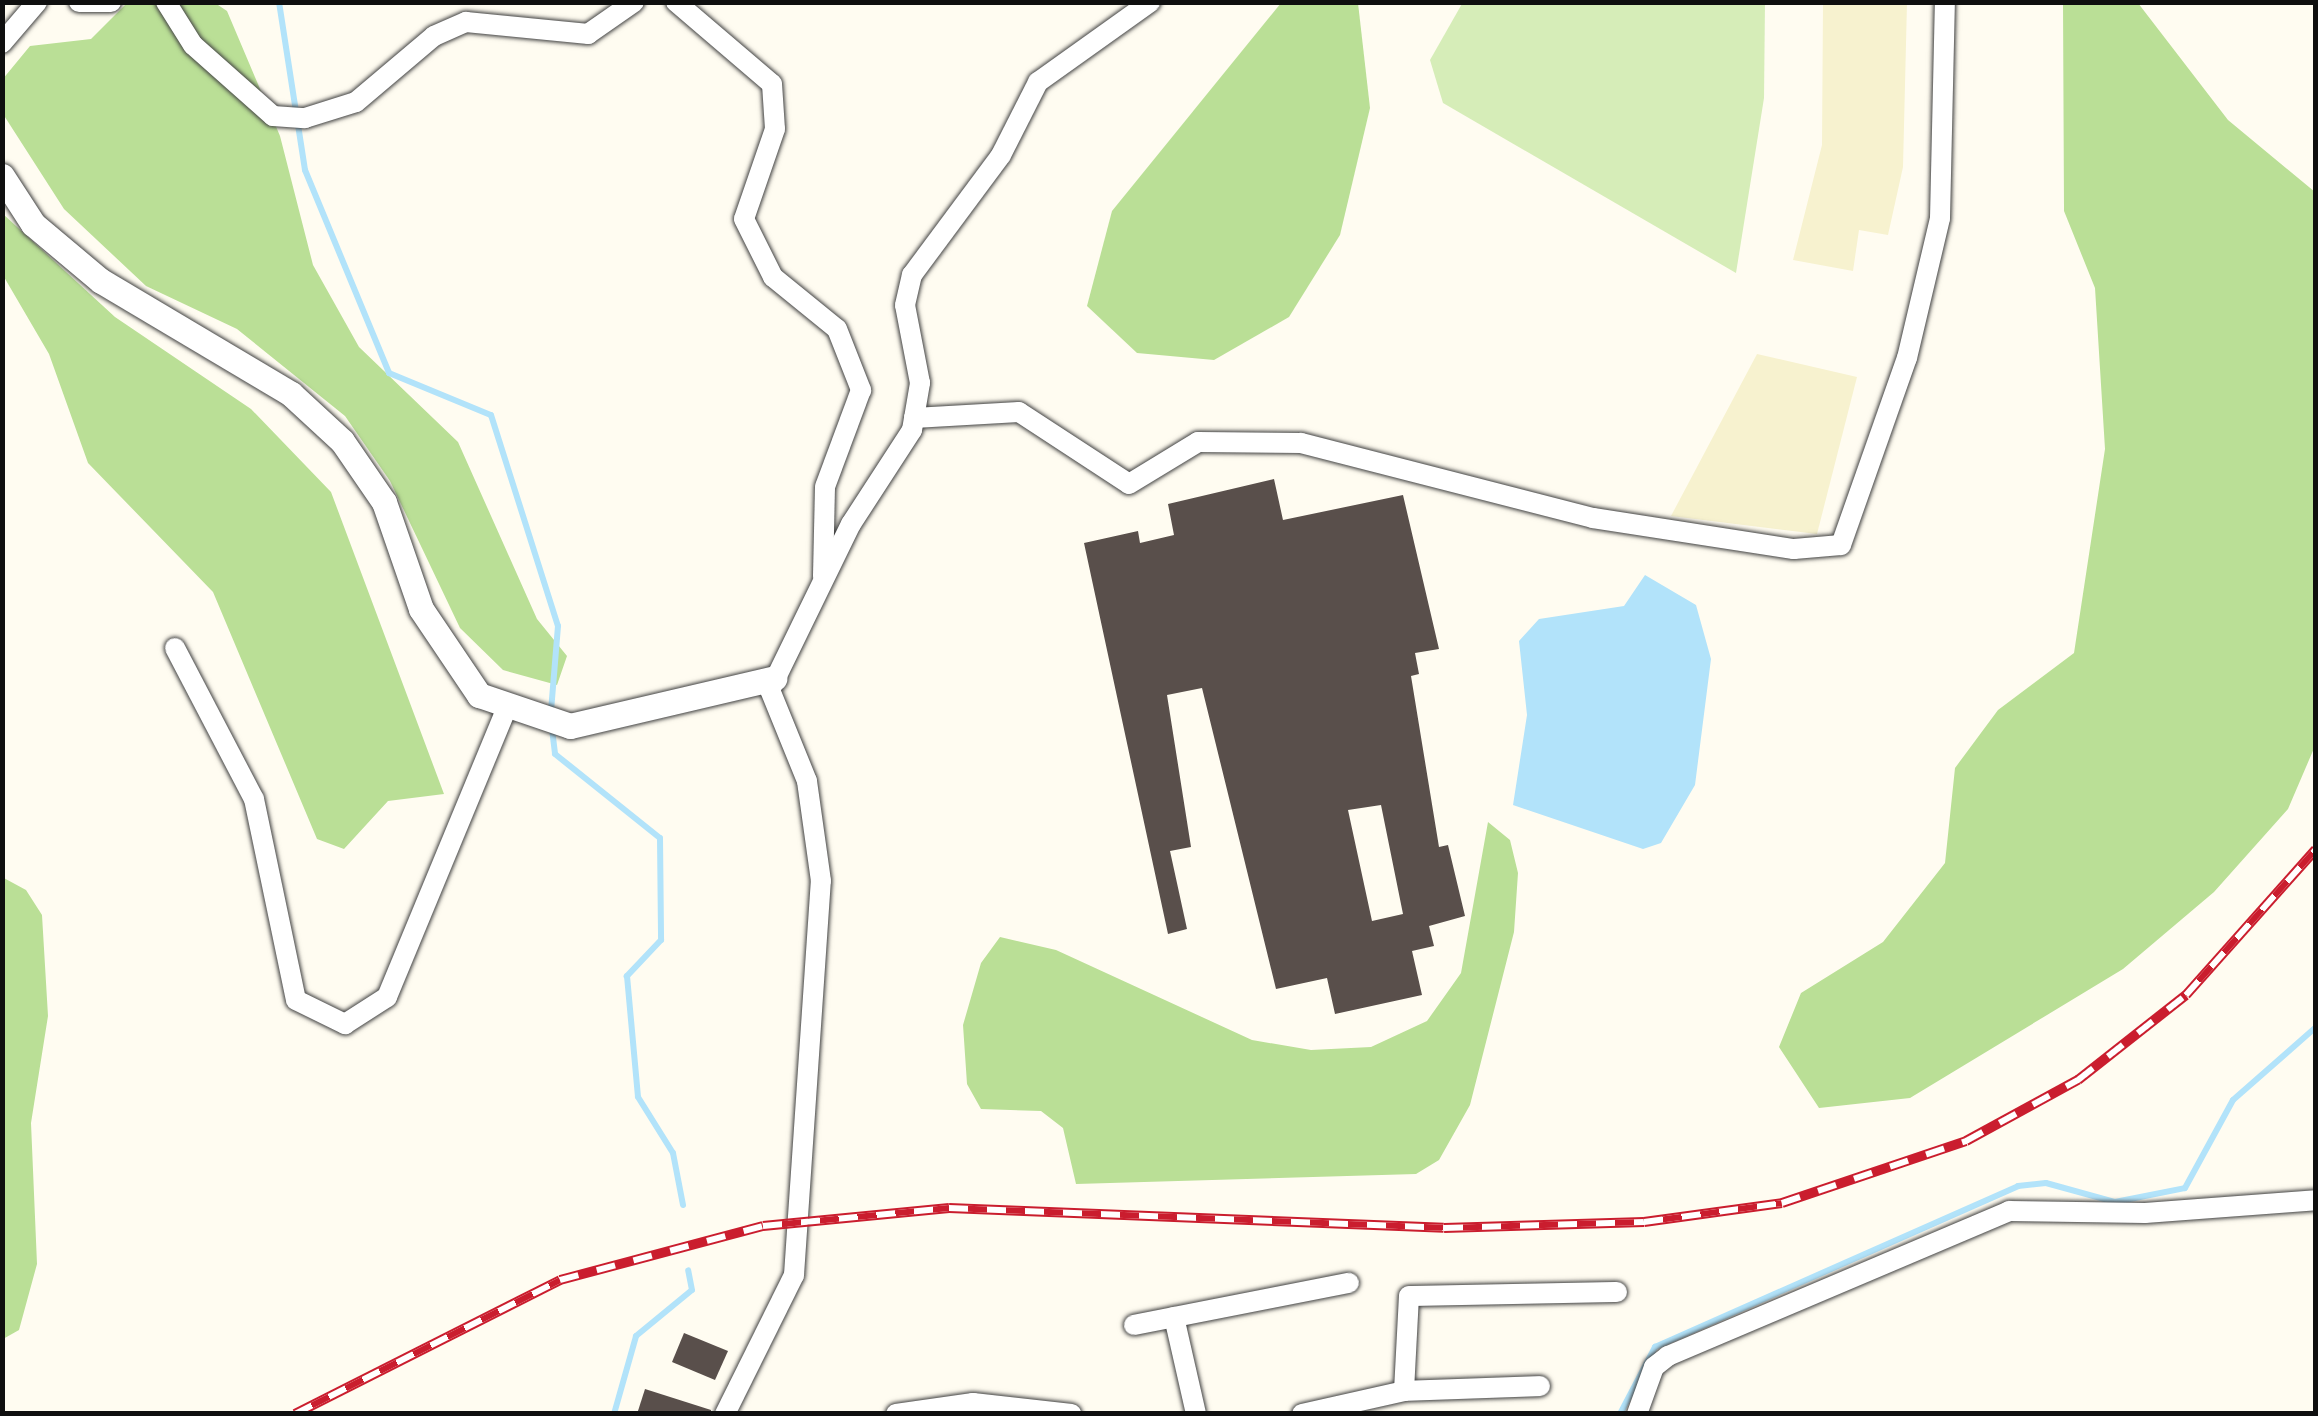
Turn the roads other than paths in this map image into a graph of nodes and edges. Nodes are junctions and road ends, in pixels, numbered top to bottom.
1 (37, 2) edge
2 (79, 2) edge
3 (111, 2) edge
4 (166, 2) edge
5 (634, 2) edge
6 (676, 2) edge
7 (1150, 2) edge
8 (1945, 2) edge
9 (2, 42) edge
10 (2, 176) edge
11 (914, 418) junction
12 (823, 577) junction
13 (174, 648) dead end
14 (774, 678) junction
15 (506, 709) junction
16 (2316, 1200) edge
17 (1349, 1283) dead end
18 (1617, 1292) dead end
19 (1174, 1317) junction
20 (1134, 1325) dead end
21 (1540, 1386) dead end
22 (1404, 1391) junction
23 (1070, 1413) edge
24 (725, 1414) edge
25 (896, 1414) edge
26 (1196, 1414) edge
27 (1302, 1414) edge
28 (1637, 1414) edge

1 - 9 street
2 - 3 street
4 - 5 street
6 - 12 street
7 - 11 street
8 - 11 street
10 - 15 street
11 - 12 street
12 - 14 street
13 - 15 street
14 - 15 street
14 - 24 street
16 - 28 street
17 - 19 street
18 - 22 street
19 - 20 street
19 - 26 street
21 - 22 street
22 - 27 street
23 - 25 street

